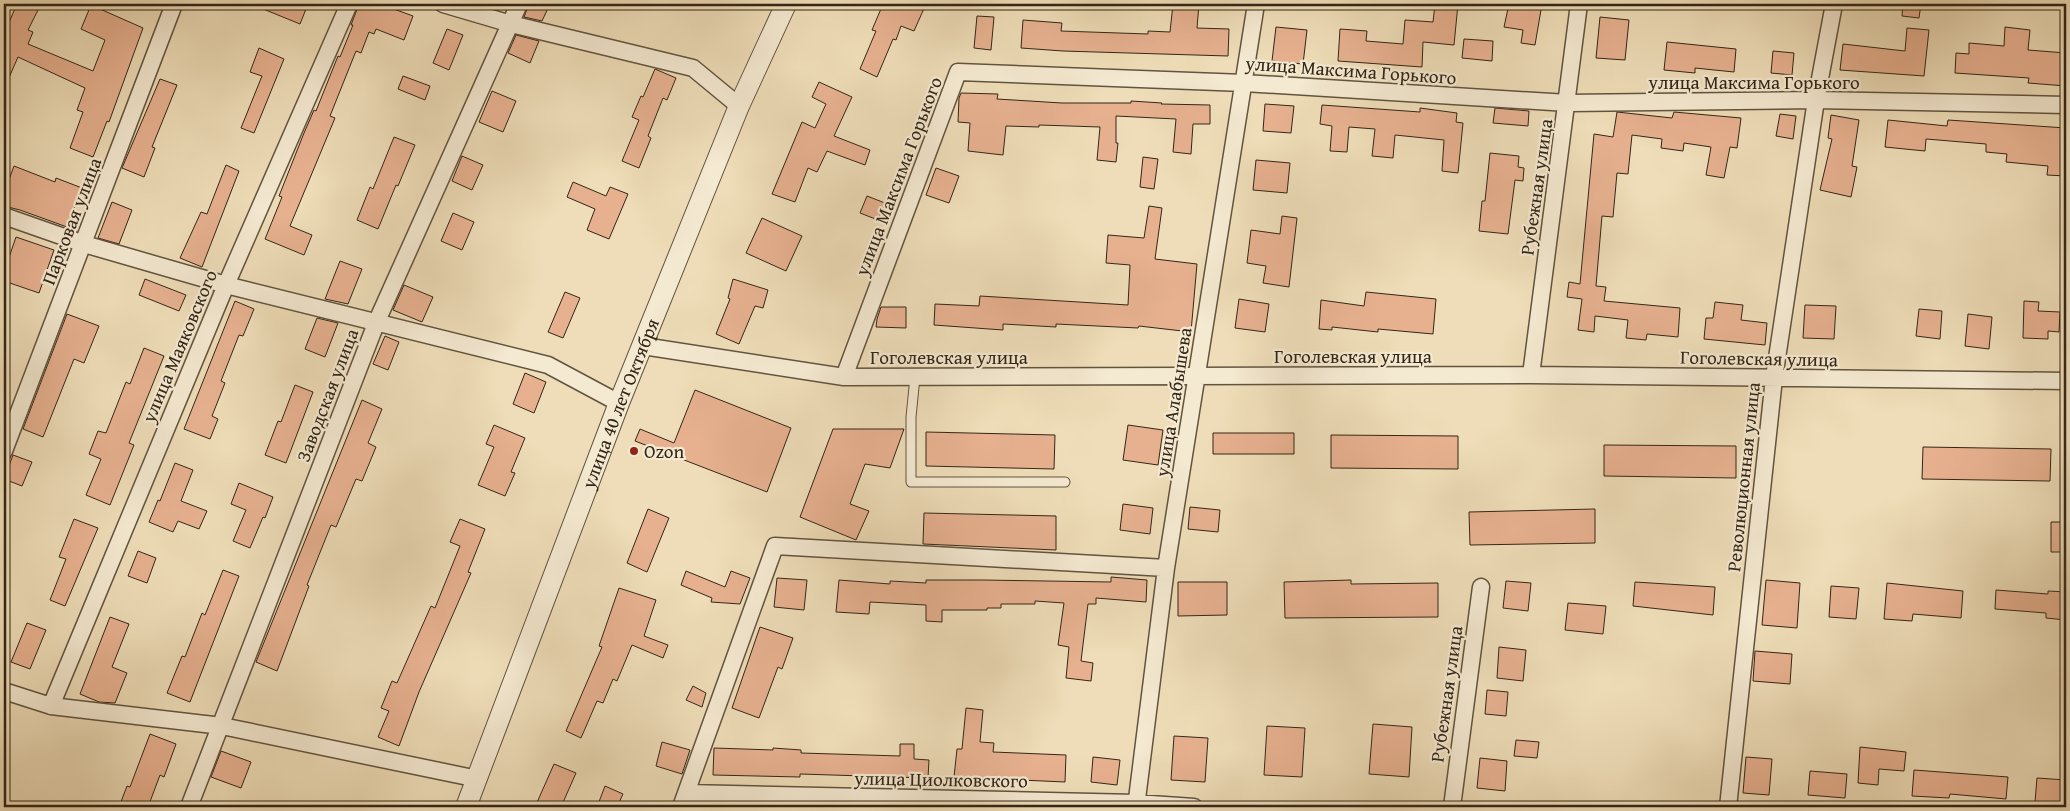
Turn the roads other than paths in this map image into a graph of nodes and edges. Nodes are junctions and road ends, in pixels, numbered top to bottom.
1 (174, 4) edge
2 (350, 4) edge
3 (443, 4) edge
4 (519, 4) edge
5 (786, 4) edge
6 (1256, 4) edge
7 (1579, 4) edge
8 (1834, 4) edge
9 (510, 24) junction
10 (1244, 83) junction
11 (1816, 100) junction
12 (1568, 103) junction
13 (2066, 105) edge
14 (739, 106) junction
15 (4, 216) edge
16 (84, 244) junction
17 (226, 285) junction
18 (377, 322) junction
19 (643, 346) junction
20 (1531, 375) junction
21 (844, 377) junction
22 (915, 377) junction
23 (1197, 378) junction
24 (1774, 378) junction
25 (2066, 381) edge
26 (619, 403) junction
27 (4, 451) edge
28 (1065, 482) dead end
29 (1166, 568) junction
30 (1481, 587) dead end
31 (4, 691) edge
32 (51, 706) junction
33 (222, 726) junction
34 (478, 779) junction
35 (684, 800) edge
36 (1136, 805) edge
37 (189, 807) edge
38 (466, 807) edge
39 (1194, 807) edge
40 (1452, 807) edge
41 (1728, 807) edge

1 - 16 street, Парковая улица
2 - 17 street, улица Маяковского
3 - 9 street
4 - 9 street, Заводская улица
5 - 14 street, улица 40 лет Октября
6 - 10 street, улица Алабышева
7 - 12 street, Рубежная улица
8 - 11 street, Революционная улица
9 - 14 street
9 - 18 street, Заводская улица
10 - 12 street, улица Максима Горького
10 - 21 street, улица Максима Горького
10 - 23 street, улица Алабышева
11 - 12 street, улица Максима Горького
11 - 13 street, улица Максима Горького
11 - 24 street, Революционная улица
12 - 20 street, Рубежная улица
14 - 19 street, улица 40 лет Октября
15 - 16 street
16 - 17 street
16 - 27 street, Парковая улица
17 - 18 street
17 - 32 street, улица Маяковского
18 - 26 street
18 - 33 street, Заводская улица
19 - 21 street, Гоголевская улица
19 - 26 street, улица 40 лет Октября
20 - 23 street, Гоголевская улица
20 - 24 street, Гоголевская улица
21 - 22 street, Гоголевская улица
22 - 23 street, Гоголевская улица
22 - 28 lane
23 - 29 street, улица Алабышева
24 - 25 street, Гоголевская улица
24 - 41 street, Революционная улица
26 - 34 street, улица 40 лет Октября
29 - 35 street
29 - 36 street, улица Алабышева
30 - 40 street, Рубежная улица
31 - 32 street
32 - 33 street
33 - 34 street
33 - 37 street, Заводская улица
34 - 38 street, улица 40 лет Октября
35 - 36 street, улица Циолковского
36 - 39 street, улица Циолковского

